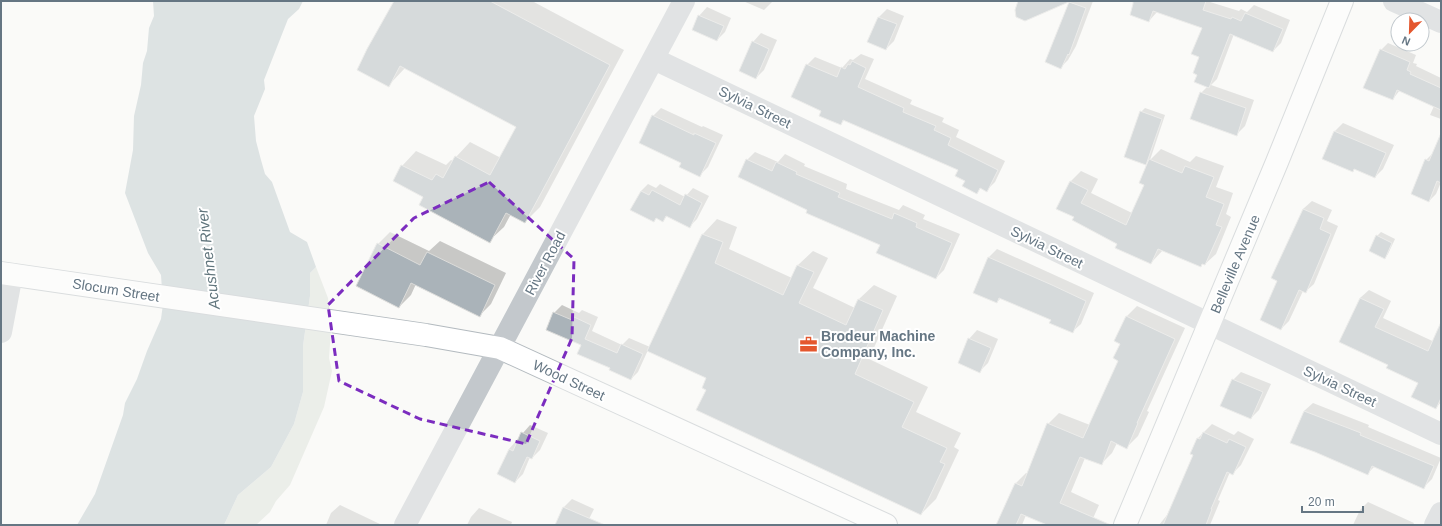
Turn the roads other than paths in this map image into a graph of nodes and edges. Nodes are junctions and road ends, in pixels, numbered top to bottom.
1 (684, 1) edge
2 (1342, 1) edge
3 (1394, 1) edge
4 (1441, 22) edge
5 (654, 59) junction
6 (6, 273) edge
7 (232, 307) joint
8 (1209, 324) junction
9 (1, 332) edge
10 (500, 348) junction
11 (1441, 434) edge
12 (1441, 512) edge
13 (405, 525) edge
14 (886, 525) edge
15 (1125, 525) edge
16 (1436, 525) edge

1 - 5 street, River Road
2 - 8 street, Belleville Avenue
3 - 4 street
5 - 8 street, Sylvia Street
5 - 10 street, River Road
6 - 7 street, Slocum Street
6 - 9 street
7 - 10 street, Wood Street
8 - 11 street, Sylvia Street
8 - 15 street, Belleville Avenue
10 - 13 street, River Road
10 - 14 street, Wood Street
12 - 16 street

